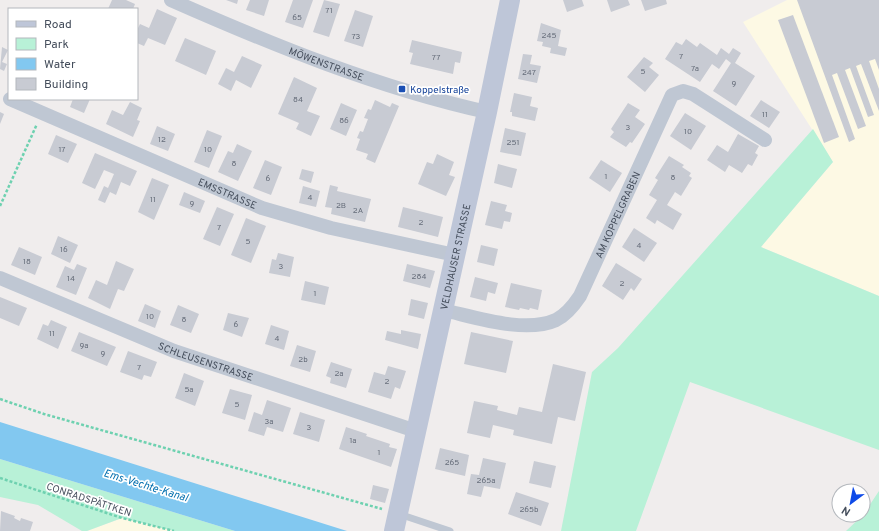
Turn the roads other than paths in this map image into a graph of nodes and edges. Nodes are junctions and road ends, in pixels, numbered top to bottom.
1 (171, 0) edge
2 (510, 0) edge
3 (12, 100) edge
4 (487, 112) junction
5 (765, 140) dead end
6 (454, 255) junction
7 (0, 278) edge
8 (443, 310) junction
9 (416, 431) junction
10 (394, 518) edge
11 (450, 531) edge

1 - 4 street, MÖWENSTRASSE
2 - 4 street, VELDHAUSER STRASSE
3 - 6 street, EMSSTRASSE
4 - 6 street, VELDHAUSER STRASSE
5 - 8 street, AM KOPPELGRABEN
6 - 8 street, VELDHAUSER STRASSE
7 - 9 street, SCHLEUSENSTRASSE
8 - 9 street, VELDHAUSER STRASSE
9 - 10 street, VELDHAUSER STRASSE
10 - 11 lane

